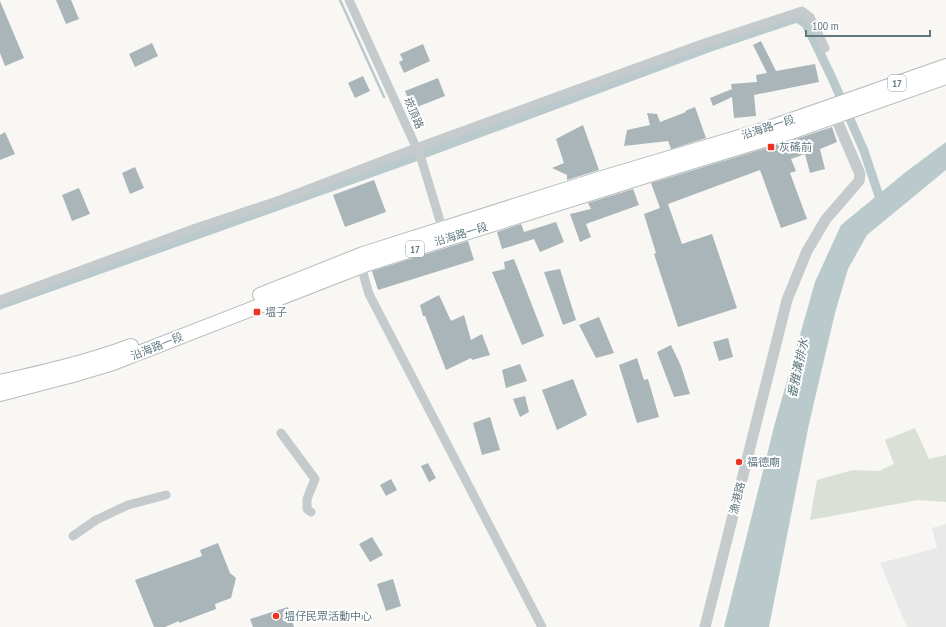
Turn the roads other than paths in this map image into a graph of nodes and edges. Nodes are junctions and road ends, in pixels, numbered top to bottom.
1 (349, 0) edge
2 (825, 48) dead end
3 (946, 66) edge
4 (946, 77) edge
5 (850, 105) junction
6 (833, 111) junction
7 (416, 148) junction
8 (444, 234) junction
9 (359, 261) junction
10 (0, 300) edge
11 (0, 382) edge
12 (0, 394) edge
13 (281, 433) dead end
14 (166, 496) dead end
15 (311, 512) dead end
16 (73, 536) dead end
17 (542, 627) edge
18 (705, 627) edge

1 - 7 street, 崁頂路
2 - 7 street
3 - 5 main road, 17
4 - 5 main road, 17
5 - 6 main road, 17
6 - 8 main road, 沿海路一段 / 17
6 - 18 street, 漁港路
7 - 8 street, 崁頂路
7 - 10 street
8 - 9 main road, 沿海路一段 / 17
9 - 11 main road, 沿海路一段 / 17
9 - 12 main road, 沿海路一段 / 17
9 - 17 street
13 - 15 street
14 - 16 street

